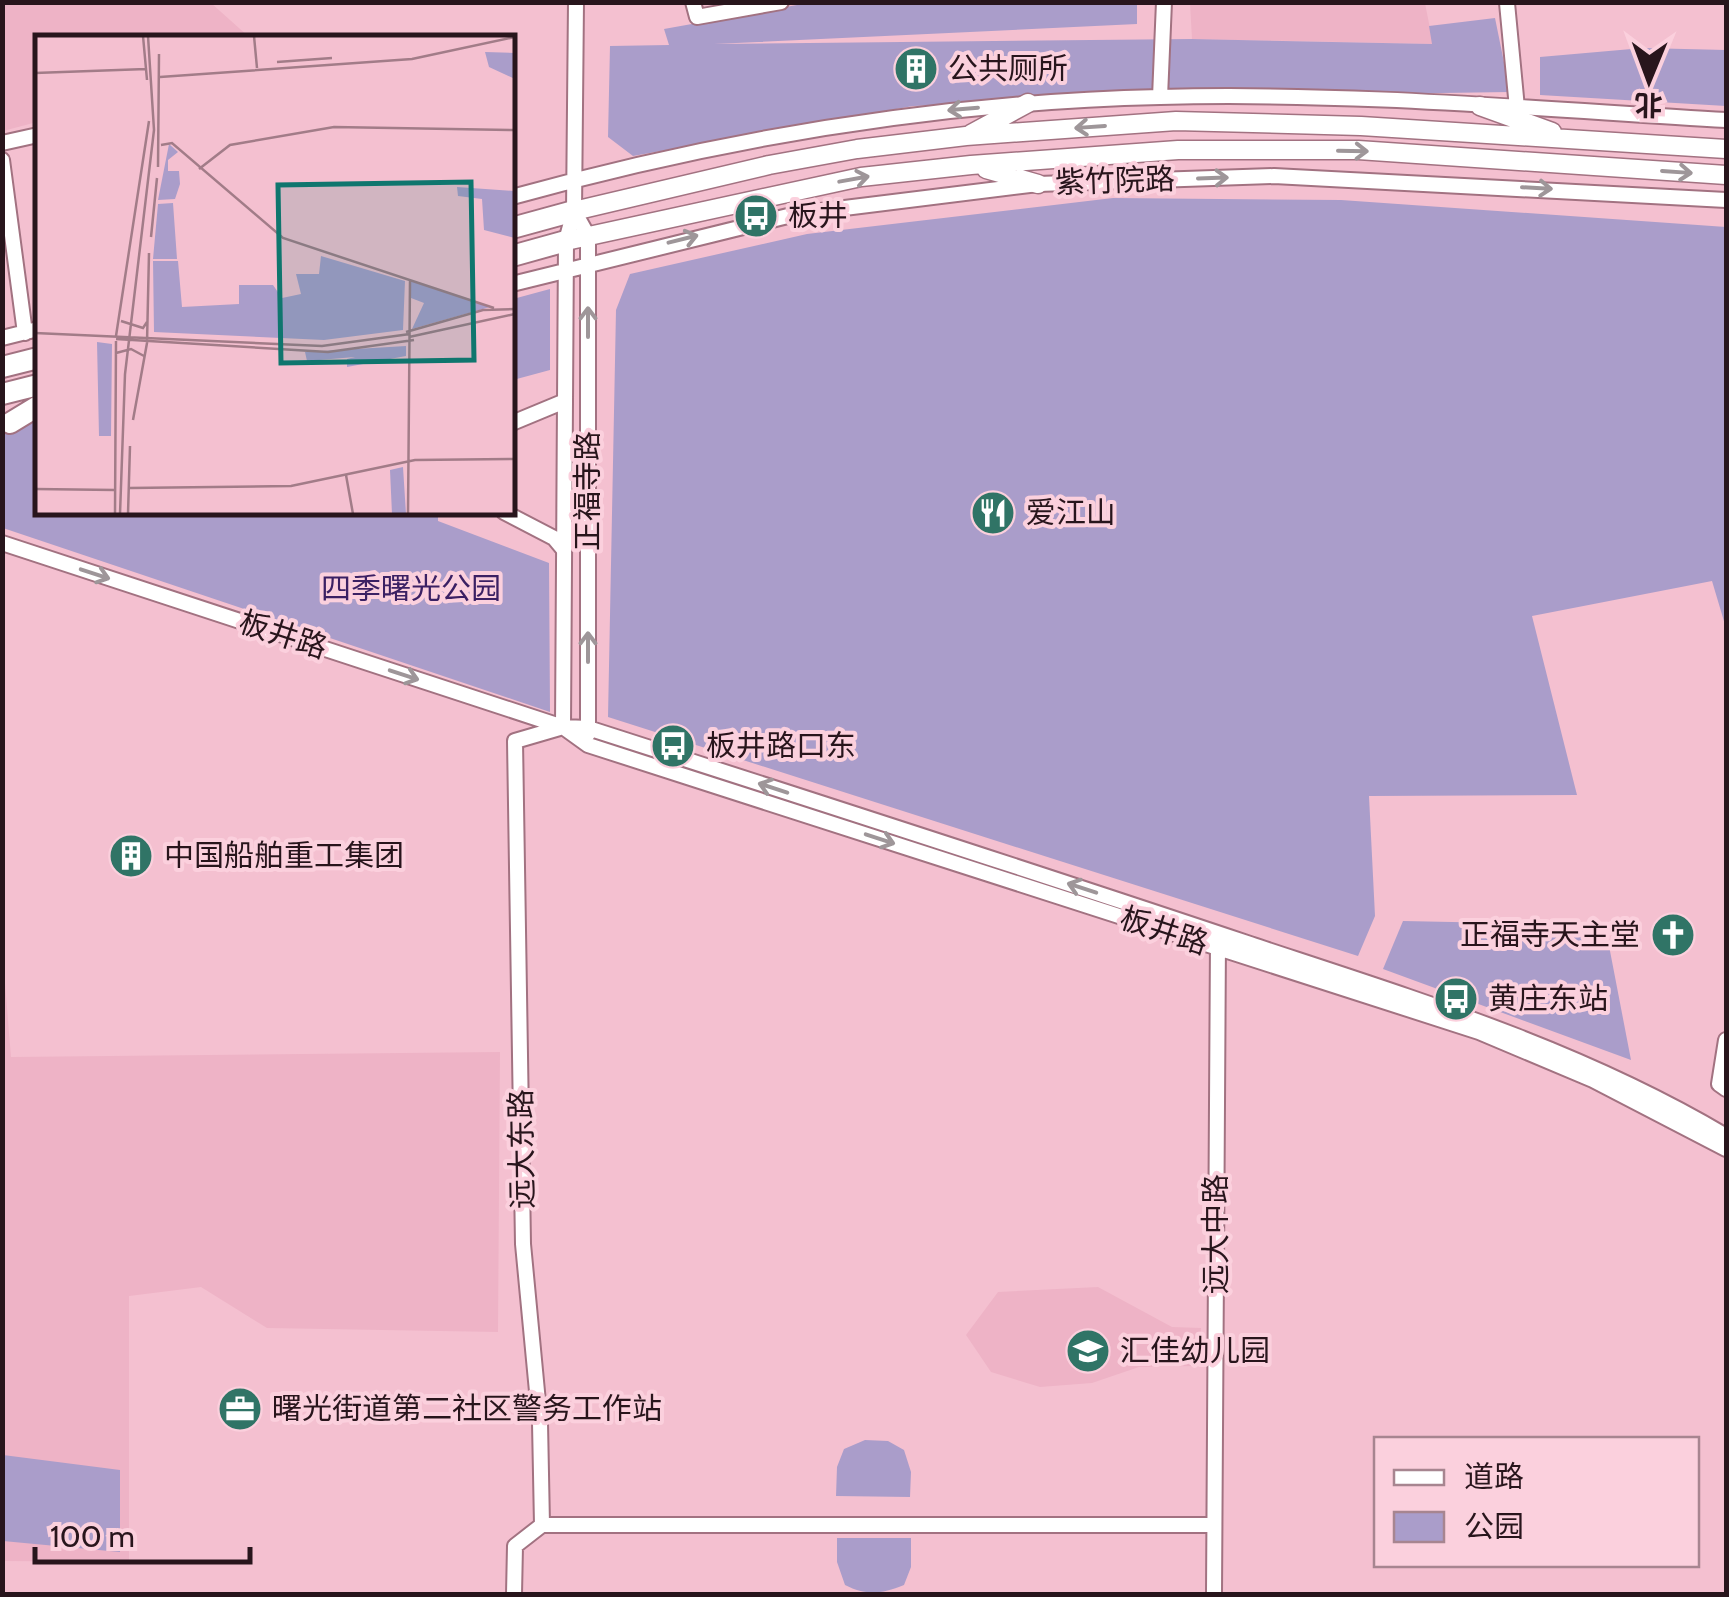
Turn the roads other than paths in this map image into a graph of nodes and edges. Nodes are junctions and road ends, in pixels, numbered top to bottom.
1 (576, 2) edge
2 (693, 2) edge
3 (781, 2) edge
4 (1164, 2) edge
5 (1507, 3) edge
6 (1160, 96) junction
7 (1028, 103) junction
8 (1480, 106) junction
9 (1517, 108) junction
10 (1726, 120) edge
11 (35, 135) edge
12 (966, 136) junction
13 (1572, 139) junction
14 (2, 143) edge
15 (1726, 149) edge
16 (2, 160) edge
17 (971, 165) junction
18 (1726, 175) edge
19 (572, 180) junction
20 (1038, 184) junction
21 (515, 196) edge
22 (1726, 200) edge
23 (574, 211) junction
24 (515, 227) edge
25 (588, 236) junction
26 (566, 241) junction
27 (515, 255) edge
28 (588, 263) junction
29 (566, 269) junction
30 (515, 283) edge
31 (31, 331) edge
32 (2, 338) edge
33 (35, 359) edge
34 (2, 367) edge
35 (35, 386) edge
36 (2, 394) edge
37 (566, 402) junction
38 (35, 408) edge
39 (35, 417) edge
40 (515, 421) edge
41 (6, 424) edge
42 (510, 515) edge
43 (2, 544) edge
44 (564, 551) junction
45 (564, 727) junction
46 (588, 728) junction
47 (588, 745) junction
48 (1218, 941) junction
49 (1726, 1040) edge
50 (1726, 1089) edge
51 (1726, 1136) edge
52 (1726, 1149) edge
53 (542, 1525) junction
54 (1214, 1525) junction
55 (514, 1594) edge
56 (1214, 1594) edge

1 - 19 street
2 - 3 street
4 - 6 street
5 - 9 street
6 - 7 street
6 - 8 street
7 - 12 main road
7 -> 19 street
8 - 9 street
8 - 13 main road
9 - 10 street
11 - 14 street
13 -> 12 main road, 紫竹院路
12 - 23 main road, 紫竹院路
13 - 15 main road, 紫竹院路
16 - 31 street
17 -> 18 main road, 紫竹院路
17 - 20 main road
25 -> 17 main road, 紫竹院路
19 - 21 street
19 - 23 street
20 -> 22 street, 紫竹院路
28 -> 20 street, 紫竹院路
23 - 24 highway, 紫竹院路
23 - 25 street
23 - 26 street, 正福寺路
25 - 26 main road, 紫竹院路
25 - 28 street, 正福寺路
26 - 27 highway, 紫竹院路
26 - 29 street, 正福寺路
28 - 29 street, 紫竹院路
46 -> 28 street, 正福寺路
29 - 30 street, 紫竹院路
29 - 37 street, 正福寺路
31 - 32 street
33 - 34 highway
35 - 36 highway
37 - 40 street
37 - 44 street, 正福寺路
38 - 41 highway
39 - 41 street
42 - 44 street
43 -> 45 street, 板井路
44 - 45 street, 正福寺路
45 - 46 street
45 - 47 street, 板井路
45 - 53 street, 远大东路
46 - 47 street, 正福寺路
48 -> 46 street
47 -> 48 street, 板井路
48 - 51 street
48 - 52 street, 板井路
48 - 54 street, 远大中路
49 - 50 street
53 - 54 street
53 - 55 street
54 - 56 street, 远大中路

